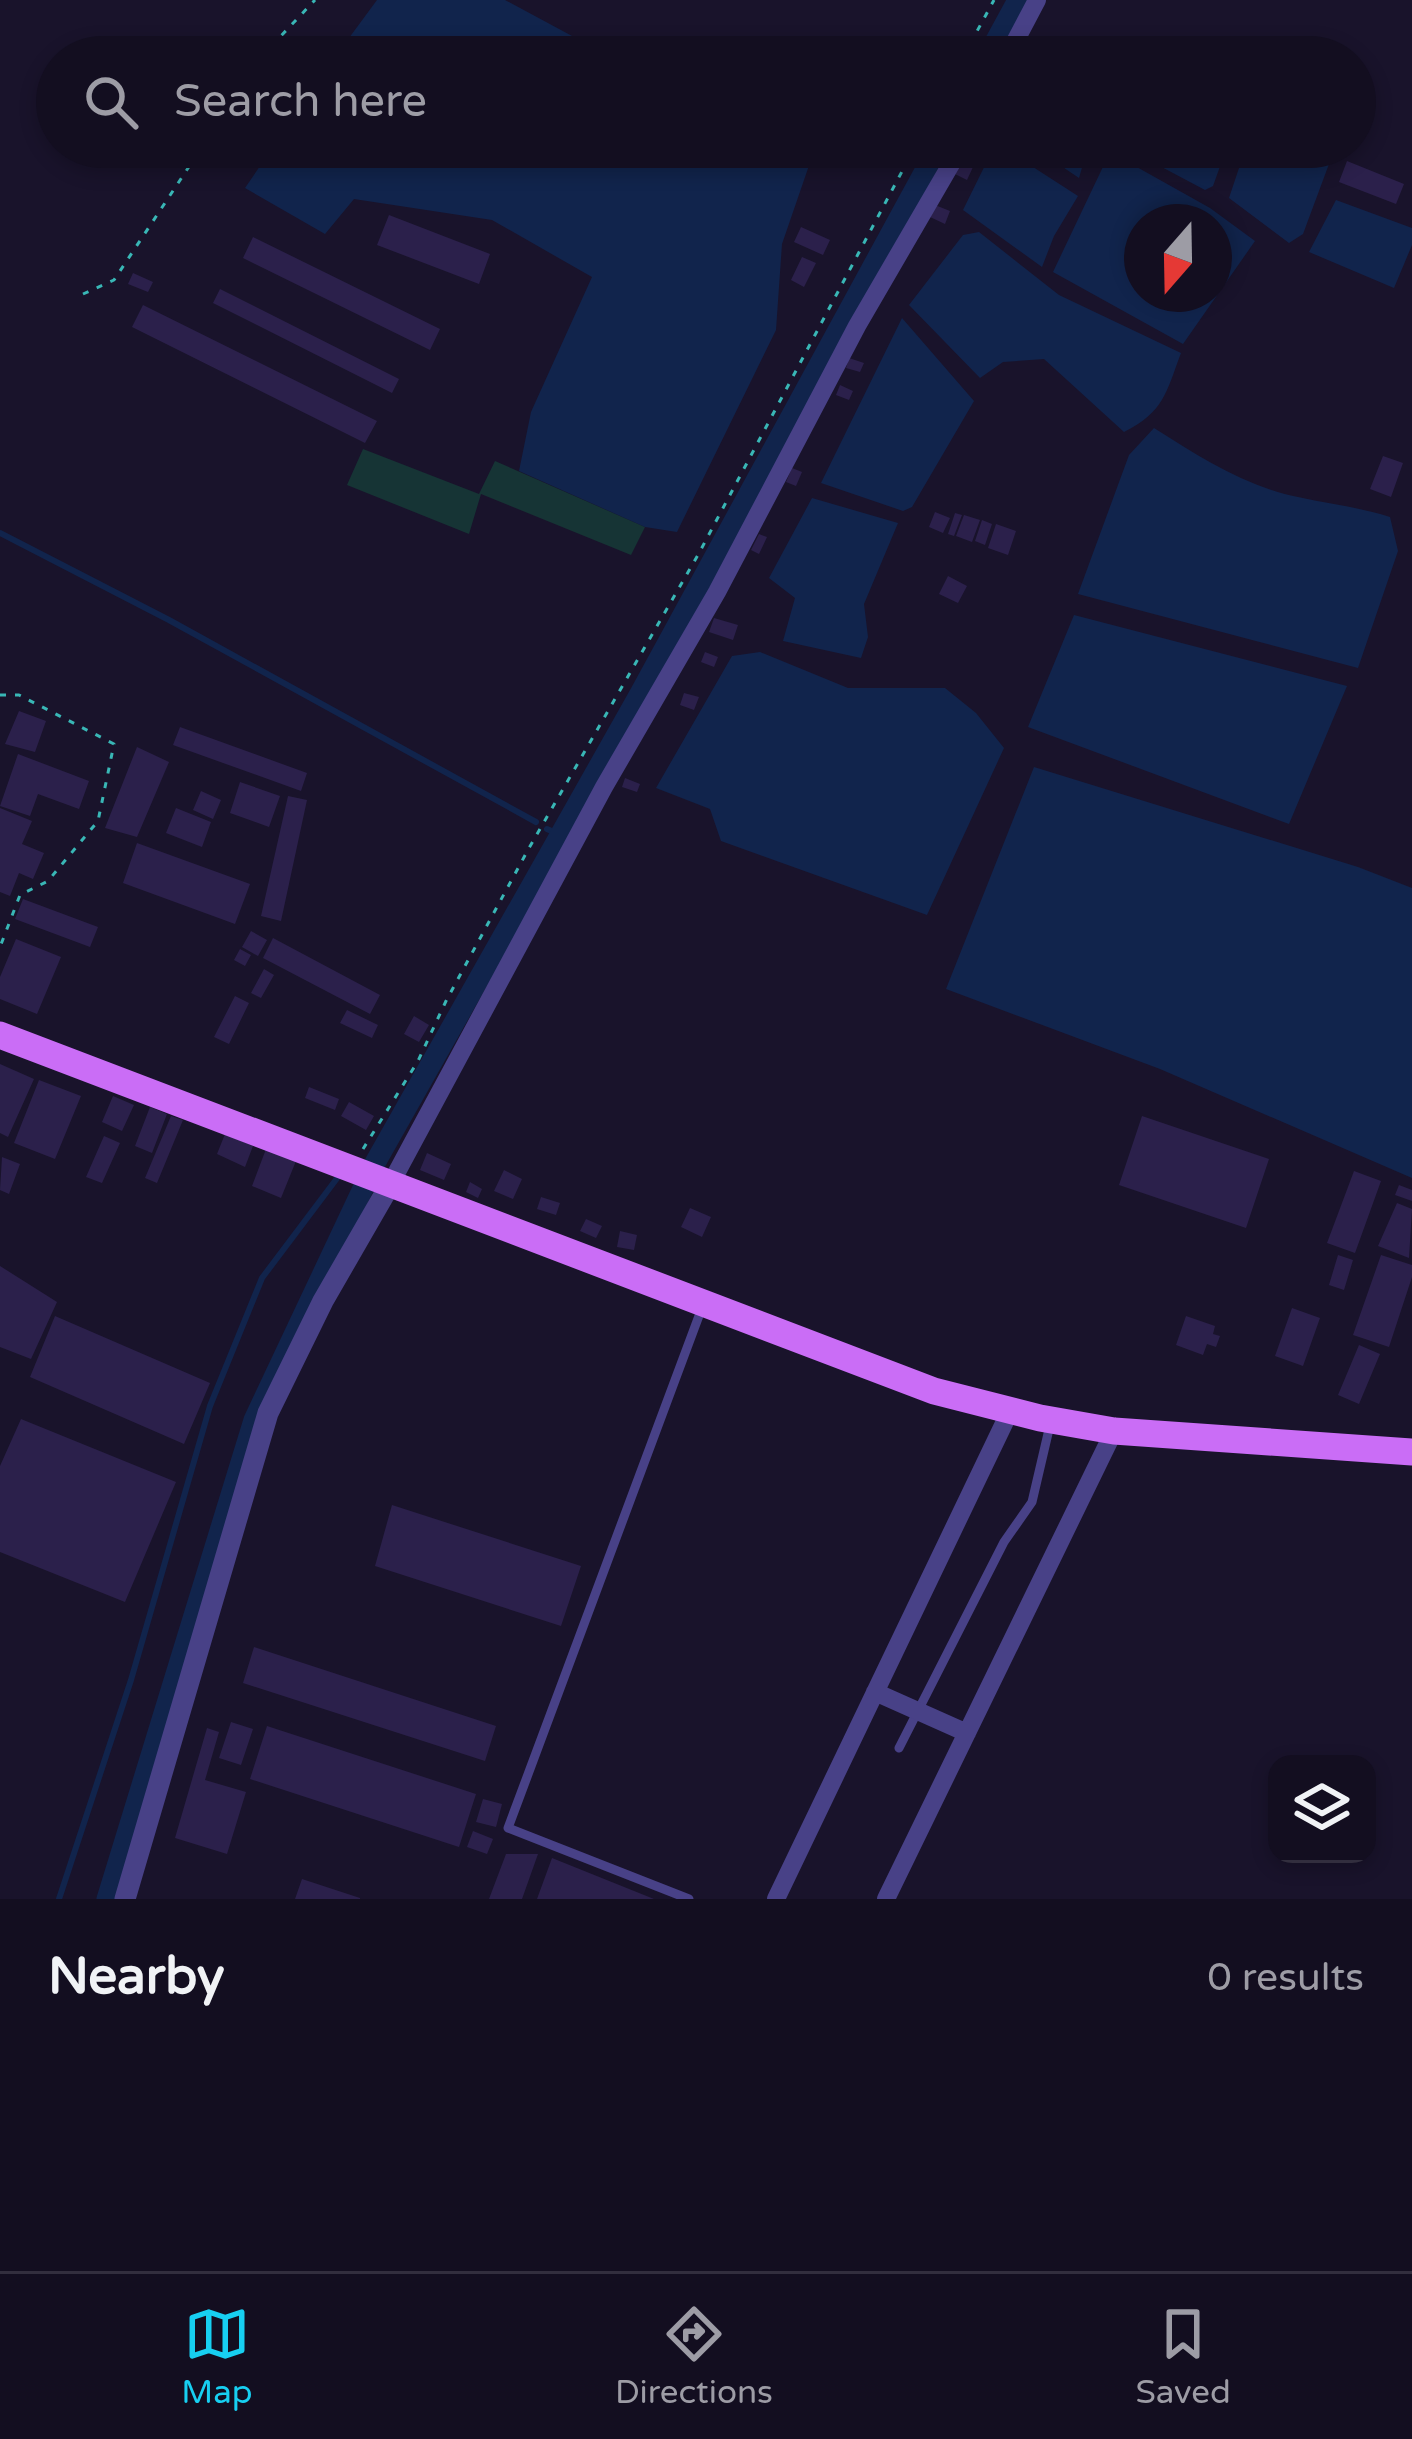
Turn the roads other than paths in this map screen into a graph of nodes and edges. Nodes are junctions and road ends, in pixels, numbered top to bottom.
1 (1037, 0) edge
2 (1018, 36) edge
3 (950, 168) edge
4 (0, 1035) edge
5 (367, 1174) junction
6 (704, 1305) junction
7 (1010, 1411) junction
8 (1052, 1420) junction
9 (1114, 1431) junction
10 (1412, 1451) edge
11 (875, 1692) junction
12 (917, 1711) junction
13 (967, 1732) junction
14 (899, 1748) dead end
15 (125, 1899) edge
16 (689, 1899) edge
17 (776, 1899) edge
18 (886, 1899) edge

1 - 2 street
3 - 5 street
4 - 5 main road
5 - 6 main road
5 - 15 street
6 - 7 main road
6 - 16 lane
7 - 8 main road
7 - 11 street
8 - 9 main road
8 - 12 lane
9 - 10 main road
9 - 13 street
11 - 12 street
11 - 17 street
12 - 13 street
12 - 14 lane
13 - 18 street

